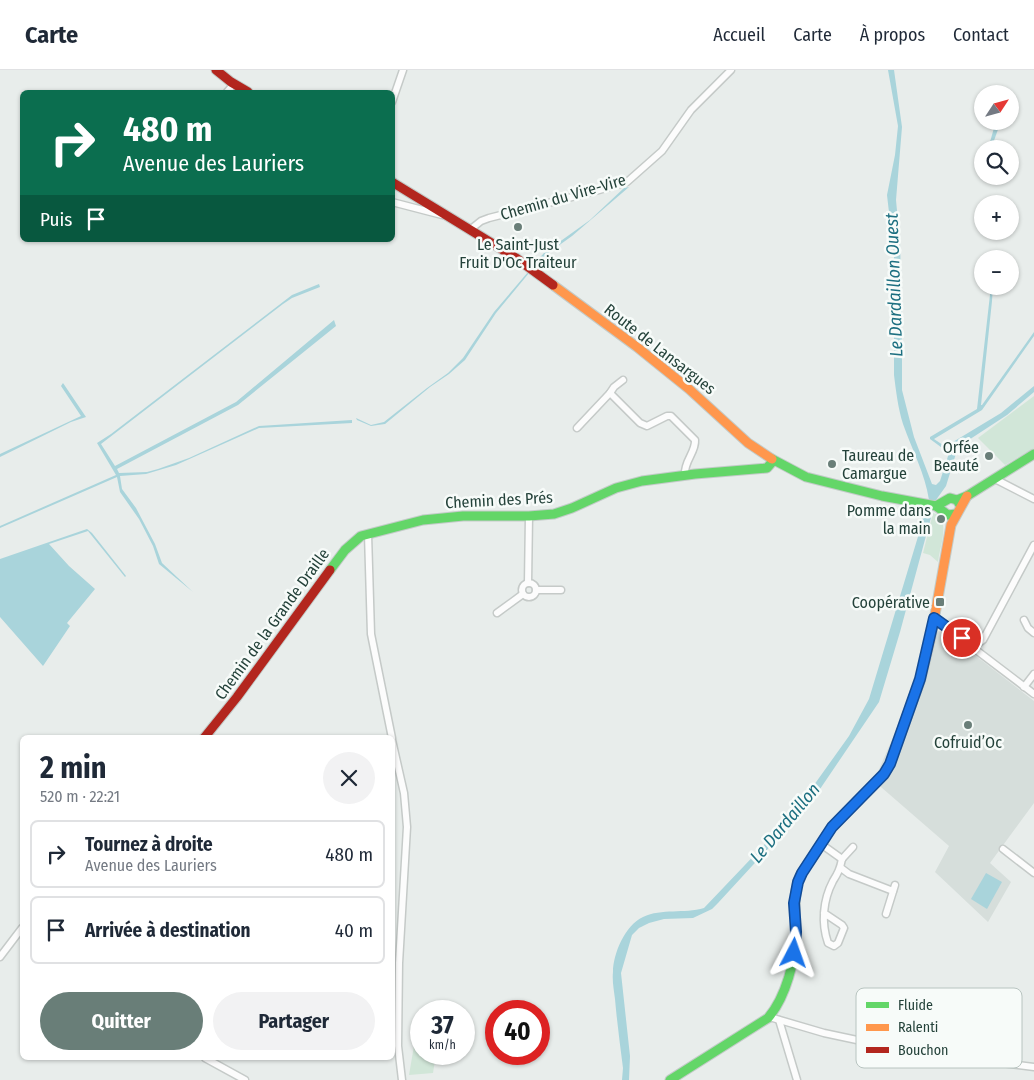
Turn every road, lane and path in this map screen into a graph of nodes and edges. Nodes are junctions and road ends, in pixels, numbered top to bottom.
1 (216, 70) edge
2 (403, 70) edge
3 (732, 70) edge
4 (235, 85) junction
5 (229, 90) edge
6 (244, 90) edge
7 (395, 93) edge
8 (395, 184) edge
9 (395, 202) edge
10 (447, 215) junction
11 (470, 229) junction
12 (623, 380) dead end
13 (610, 394) junction
14 (577, 428) dead end
15 (1034, 454) edge
16 (773, 461) junction
17 (685, 474) junction
18 (999, 476) junction
19 (1034, 499) edge
20 (949, 510) junction
21 (529, 516) junction
22 (368, 534) junction
23 (1034, 545) edge
24 (528, 583) junction
25 (536, 590) junction
26 (562, 590) dead end
27 (523, 594) junction
28 (497, 614) dead end
29 (934, 618) junction
30 (1024, 620) dead end
31 (1034, 632) edge
32 (974, 647) junction
33 (1034, 674) edge
34 (1024, 687) junction
35 (1034, 694) edge
36 (206, 735) edge
37 (391, 735) edge
38 (395, 752) edge
39 (821, 844) junction
40 (852, 847) dead end
41 (1003, 849) dead end
42 (842, 859) junction
43 (841, 868) junction
44 (1034, 873) edge
45 (824, 913) junction
46 (886, 914) dead end
47 (20, 936) edge
48 (0, 957) edge
49 (768, 1018) junction
50 (779, 1020) junction
51 (856, 1040) edge
52 (209, 1060) edge
53 (245, 1080) edge
54 (402, 1080) edge
55 (670, 1080) edge
56 (797, 1080) edge

1 - 4 street
2 - 7 street
3 - 11 street, Chemin du Vire-Vire
4 - 5 street
4 - 6 street
8 - 10 street, Route de Lansargues
9 - 10 street
10 - 11 street, Route de Lansargues
11 - 16 street, Route de Lansargues
12 - 13 street
13 - 14 street
13 - 17 street
15 - 18 street
16 - 17 street, Chemin des Prés
16 - 20 street, Route de Lansargues
17 - 21 street, Chemin des Prés
18 - 19 street
18 - 20 street
20 - 29 street
21 - 22 street, Chemin des Prés
21 - 24 street
22 - 36 street, Chemin de la Grande Draille
22 - 37 street
23 - 32 street
24 - 25 street
24 - 27 street
25 - 26 street
25 - 27 street
27 - 28 street
29 - 32 street
29 - 39 street
30 - 31 street
32 - 34 street
33 - 34 street
34 - 35 street
38 - 54 street
39 - 42 street
39 - 49 street
40 - 42 street
41 - 44 street
42 - 43 street
43 - 45 street
43 - 46 street
45 - 45 street
47 - 48 street
49 - 50 street
49 - 55 street
50 - 51 street
50 - 56 street
52 - 53 street

